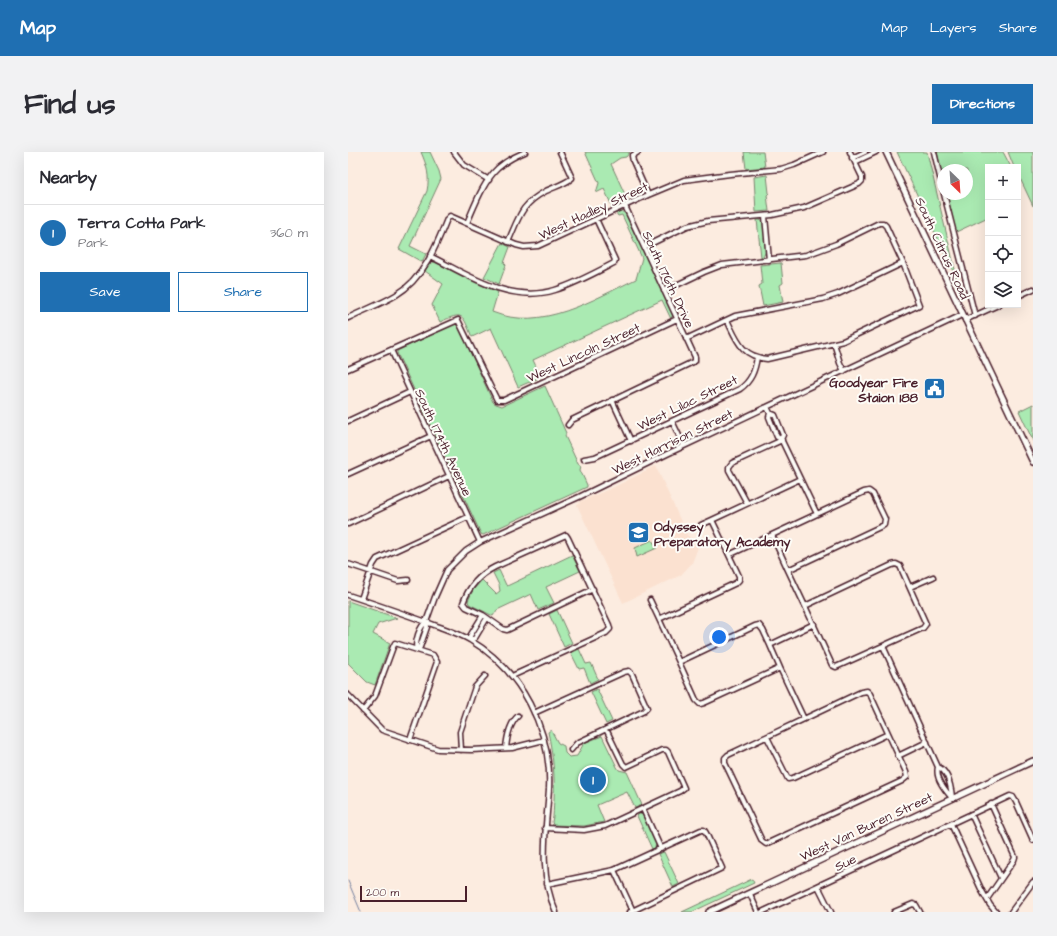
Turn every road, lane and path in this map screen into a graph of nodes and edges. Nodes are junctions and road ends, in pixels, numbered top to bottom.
1 (454, 152) edge
2 (525, 152) edge
3 (560, 152) edge
4 (638, 152) edge
5 (823, 152) edge
6 (850, 152) edge
7 (864, 152) edge
8 (876, 152) edge
9 (886, 152) edge
10 (934, 152) edge
11 (854, 160) junction
12 (937, 165) edge
13 (489, 180) junction
14 (648, 195) junction
15 (945, 200) edge
16 (625, 206) junction
17 (764, 216) junction
18 (596, 219) junction
19 (467, 223) junction
20 (508, 242) junction
21 (644, 247) junction
22 (430, 256) junction
23 (769, 260) junction
24 (903, 263) junction
25 (1033, 289) edge
26 (664, 291) junction
27 (1021, 295) edge
28 (991, 308) edge
29 (974, 316) junction
30 (348, 318) edge
31 (964, 318) junction
32 (677, 319) junction
33 (727, 320) junction
34 (686, 338) junction
35 (834, 343) junction
36 (391, 350) junction
37 (758, 357) junction
38 (348, 370) edge
39 (844, 371) junction
40 (410, 392) junction
41 (612, 400) junction
42 (767, 407) junction
43 (348, 421) edge
44 (672, 421) junction
45 (568, 424) dead end
46 (431, 436) junction
47 (782, 439) junction
48 (631, 441) junction
49 (684, 446) junction
50 (584, 459) dead end
51 (1033, 462) edge
52 (348, 474) edge
53 (450, 476) junction
54 (800, 479) junction
55 (747, 503) junction
56 (817, 514) junction
57 (468, 517) junction
58 (712, 520) junction
59 (348, 524) edge
60 (701, 525) dead end
61 (772, 535) junction
62 (480, 542) junction
63 (729, 555) junction
64 (348, 564) edge
65 (788, 570) junction
66 (370, 572) junction
67 (933, 576) dead end
68 (408, 580) dead end
69 (910, 587) junction
70 (593, 589) junction
71 (348, 595) edge
72 (361, 599) junction
73 (650, 600) dead end
74 (805, 606) junction
75 (483, 615) junction
76 (487, 618) junction
77 (659, 619) junction
78 (426, 622) junction
79 (814, 624) junction
80 (470, 640) junction
81 (770, 645) junction
82 (883, 646) junction
83 (417, 650) junction
84 (679, 662) junction
85 (780, 668) junction
86 (485, 676) dead end
87 (512, 676) junction
88 (348, 696) edge
89 (363, 711) junction
90 (534, 713) junction
91 (518, 716) dead end
92 (804, 720) junction
93 (606, 729) junction
94 (888, 734) junction
95 (767, 737) junction
96 (410, 740) junction
97 (544, 740) junction
98 (927, 742) junction
99 (506, 748) junction
100 (461, 750) junction
101 (571, 750) dead end
102 (898, 756) junction
103 (1033, 761) edge
104 (952, 798) junction
105 (991, 804) junction
106 (643, 808) junction
107 (971, 814) junction
108 (951, 824) junction
109 (546, 828) junction
110 (1033, 840) edge
111 (662, 849) junction
112 (614, 870) junction
113 (1001, 878) junction
114 (1033, 882) edge
115 (547, 884) junction
116 (818, 886) junction
117 (750, 894) junction
118 (986, 899) junction
119 (631, 911) edge
120 (556, 912) edge
121 (709, 912) edge
122 (758, 912) edge
123 (762, 912) edge
124 (830, 912) edge
125 (894, 912) edge
126 (920, 912) edge
127 (996, 912) edge
128 (1011, 912) edge

1 - 13 street
2 - 13 street
3 - 20 street
4 - 14 street
5 - 14 street, West Hadley Street
6 - 11 street
7 - 11 street
8 - 11 street
9 - 31 main road, South Citrus Road
10 - 12 street
11 - 17 street
13 - 19 street
14 - 16 street, West Hadley Street
15 - 29 street
16 - 18 street, West Hadley Street
16 - 21 street, South 176th Drive
17 - 21 street
17 - 23 street
18 - 20 street, West Hadley Street
18 - 22 street
19 - 20 street, West Hadley Street
19 - 22 street, West Hadley Street
21 - 26 street, South 176th Drive
22 - 30 street, West Hadley Street
23 - 24 street
23 - 26 street
24 - 33 street
24 - 35 street
25 - 27 street
26 - 32 street, South 176th Drive
28 - 29 street, West Harrison Street
29 - 31 street, West Harrison Street
31 - 39 street, West Harrison Street
31 - 51 main road, South Citrus Road
32 - 34 street, South 176th Drive
32 - 36 street, West Lincoln Street
33 - 34 street
33 - 37 street
34 - 41 street, South 176th Drive
35 - 37 street
35 - 39 street
36 - 38 street
36 - 40 street, South 174th Avenue
37 - 44 street, West Lilac Street
39 - 42 street, West Harrison Street
40 - 43 street
40 - 46 street, South 174th Avenue
41 - 45 street
41 - 48 street
42 - 47 street
42 - 49 street, West Harrison Street
44 - 48 street, West Lilac Street
44 - 49 street
46 - 52 street
46 - 53 street, South 174th Avenue
47 - 54 street
47 - 55 street
48 - 50 street, West Lilac Street
49 - 62 street, West Harrison Street
53 - 57 street, South 174th Avenue
53 - 59 street
54 - 55 street
54 - 56 street
55 - 58 street
56 - 61 street
56 - 65 street
57 - 62 street, South 174th Avenue
57 - 66 street
58 - 60 street
58 - 63 street
61 - 63 street
61 - 65 street
62 - 78 street, West Harrison Street
63 - 77 street
64 - 66 street
65 - 74 street
66 - 68 street
66 - 72 street
67 - 69 street
69 - 74 street
69 - 82 street
70 - 75 street
70 - 76 street
70 - 87 street
71 - 72 street
72 - 78 street
73 - 77 street
74 - 79 street
75 - 76 street
75 - 80 street
76 - 80 street
77 - 84 street
78 - 80 street
78 - 83 street, West Harrison Street
79 - 81 street
79 - 82 street
80 - 87 street
81 - 84 street
81 - 85 street
82 - 98 street
83 - 89 street
83 - 96 street
84 - 85 street
85 - 92 street
86 - 100 street
87 - 90 street
88 - 89 street
89 - 96 street
90 - 93 street
90 - 97 street
91 - 99 street
92 - 94 street
92 - 95 street
93 - 101 street
93 - 106 street
94 - 95 street
94 - 102 street
95 - 102 street
96 - 100 street
97 - 99 street
97 - 109 street
98 - 102 street
98 - 104 street
99 - 100 street
103 - 104 main road, West Van Buren Street
104 - 117 main road, West Van Buren Street
105 - 107 street, Sue
105 - 110 street, Sue
105 - 113 street
106 - 109 street
106 - 111 street
107 - 108 street, Sue
107 - 113 street
108 - 116 street, Sue
108 - 118 street
109 - 115 street
111 - 112 street
111 - 119 street
112 - 115 street
112 - 119 street
113 - 118 street
114 - 128 street
115 - 120 street
116 - 123 street, Sue
116 - 124 street
117 - 121 main road, West Van Buren Street
117 - 122 street
118 - 127 street
125 - 126 street

